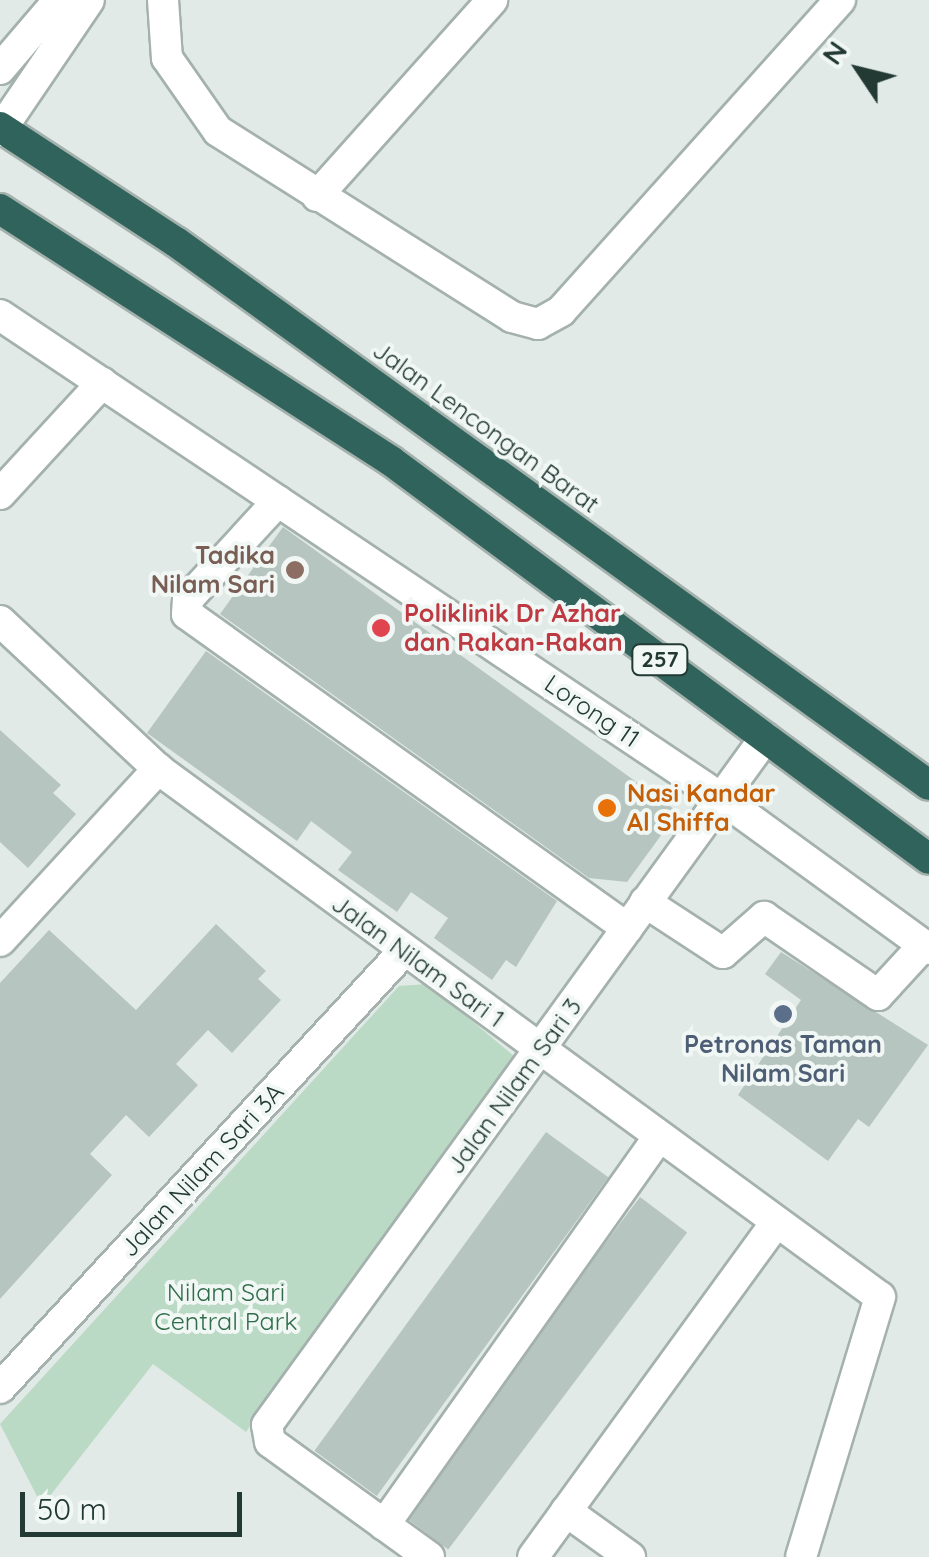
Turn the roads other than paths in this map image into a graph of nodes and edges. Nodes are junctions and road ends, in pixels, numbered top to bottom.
1 (59, 0) edge
2 (89, 0) edge
3 (163, 0) edge
4 (492, 0) edge
5 (840, 0) edge
6 (0, 69) edge
7 (0, 129) edge
8 (318, 196) junction
9 (0, 209) edge
10 (0, 316) edge
11 (102, 383) junction
12 (0, 494) edge
13 (278, 501) junction
14 (0, 622) edge
15 (765, 738) junction
16 (158, 769) junction
17 (929, 785) edge
18 (721, 798) junction
19 (929, 859) edge
20 (645, 902) junction
21 (627, 928) junction
22 (0, 941) edge
23 (926, 947) edge
24 (404, 951) junction
25 (540, 1052) junction
26 (658, 1137) junction
27 (776, 1222) junction
28 (0, 1388) edge
29 (566, 1511) junction
30 (384, 1525) junction
31 (429, 1557) edge
32 (533, 1557) edge
33 (630, 1557) edge
34 (801, 1557) edge

1 - 6 street
2 - 7 street
3 - 8 street
4 - 8 street
5 - 8 street
7 - 17 highway, Jalan Lencongan Barat / 257
9 - 15 highway, 257
10 - 11 street, Lorong 11
11 - 12 street
11 - 13 street, Lorong 11
13 - 18 street, Lorong 11
13 - 21 street
14 - 16 street, Jalan Nilam Sari 1
15 - 18 street, Jalan Nilam Sari 3
15 - 19 highway, 257
16 - 22 street
16 - 24 street, Jalan Nilam Sari 1
18 - 20 street, Jalan Nilam Sari 3
18 - 23 street, Lorong 11
20 - 21 street, Jalan Nilam Sari 3
20 - 23 street
21 - 25 street, Jalan Nilam Sari 3
24 - 25 street, Jalan Nilam Sari 1
24 - 28 street, Jalan Nilam Sari 3A
25 - 26 street, Jalan Nilam Sari 1
25 - 30 street, Jalan Nilam Sari 3
26 - 27 street, Jalan Nilam Sari 1
26 - 30 street
27 - 29 street
27 - 34 street, Jalan Nilam Sari 1
29 - 32 street
29 - 33 street
30 - 31 street

